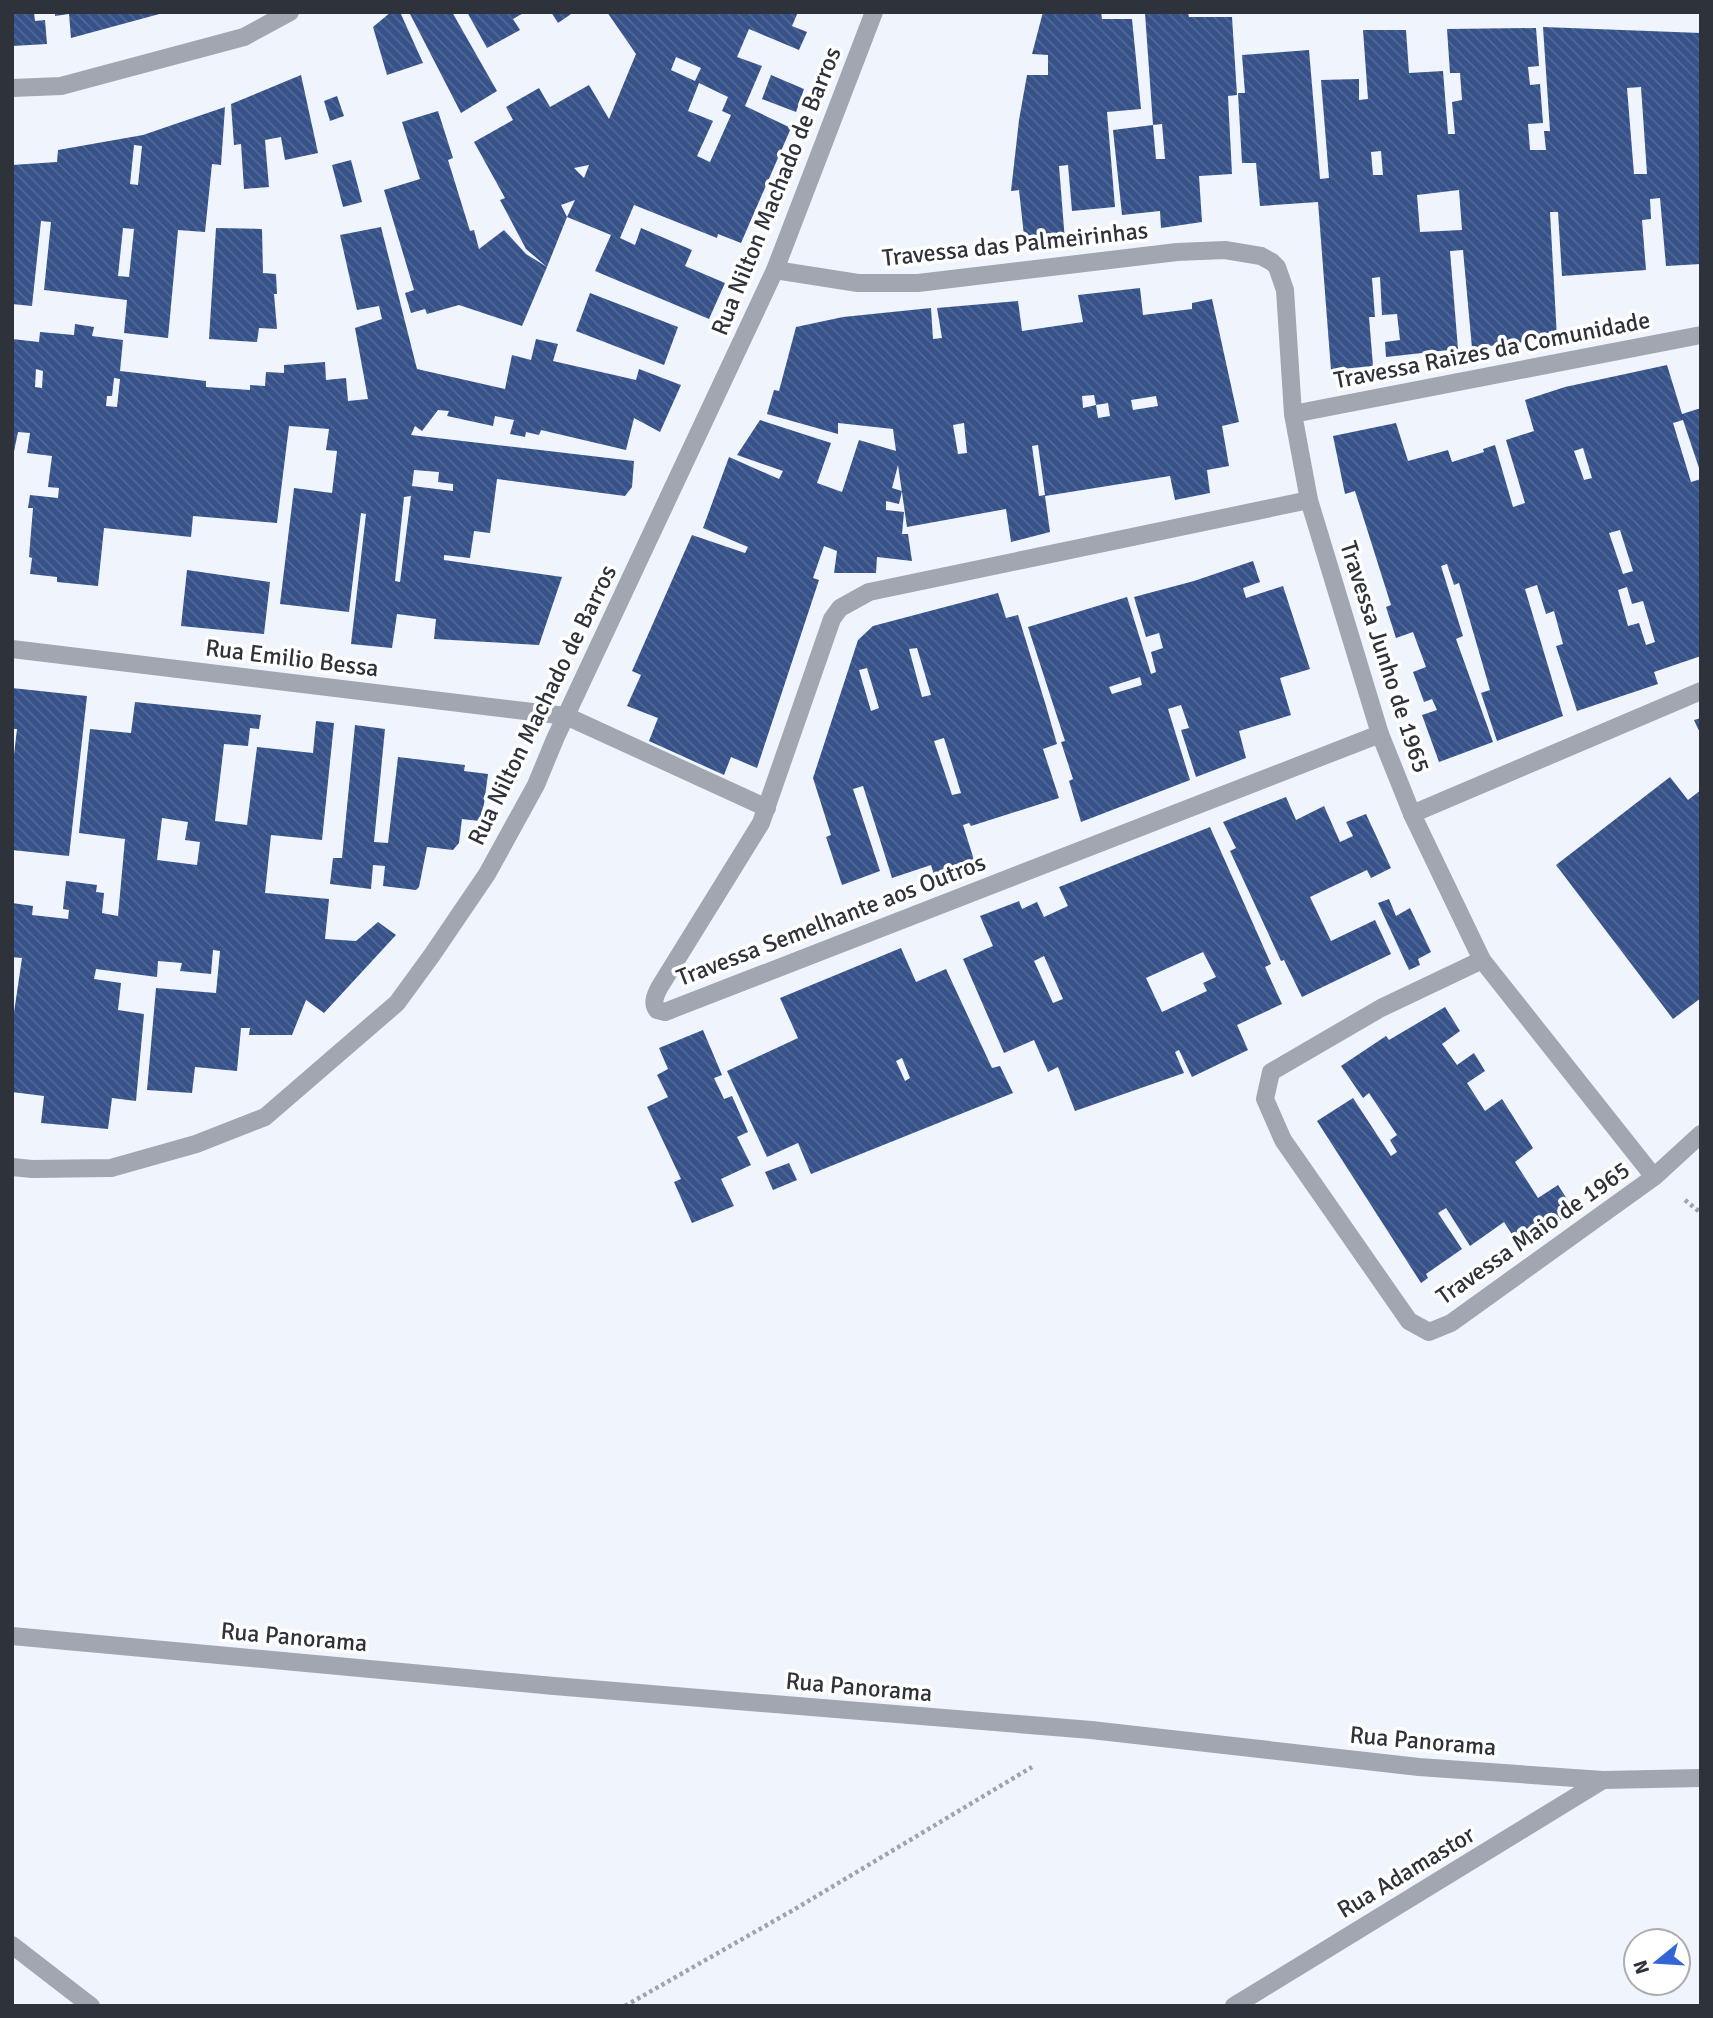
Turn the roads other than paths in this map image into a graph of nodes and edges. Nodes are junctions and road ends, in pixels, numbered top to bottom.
1 (290, 12) edge
2 (874, 12) edge
3 (12, 88) edge
4 (1261, 256) joint
5 (775, 270) junction
6 (1701, 335) edge
7 (1293, 414) junction
8 (1308, 500) junction
9 (12, 649) edge
10 (1701, 691) edge
11 (566, 716) junction
12 (1380, 734) junction
13 (766, 808) junction
14 (1412, 814) junction
15 (1482, 960) junction
16 (1701, 1133) edge
17 (12, 1167) edge
18 (1654, 1177) junction
19 (12, 1636) edge
20 (1701, 1778) edge
21 (1604, 1780) junction
22 (12, 1945) edge
23 (91, 2006) edge
24 (1234, 2006) edge

1 - 3 street
2 - 5 street, Rua Nilton Machado de Barros
4 - 5 street, Travessa das Palmeirinhas
4 - 7 street, Travessa Junho de 1965
5 - 11 street, Rua Nilton Machado de Barros
6 - 7 street, Travessa Raizes da Comunidade
7 - 8 street, Travessa Junho de 1965
8 - 12 street, Travessa Junho de 1965
8 - 13 street, Travessa Semelhante aos Outros
9 - 11 street, Rua Emilio Bessa
10 - 14 street
11 - 13 street, Rua Emilio Bessa
11 - 17 street, Rua Nilton Machado de Barros
12 - 13 street, Travessa Semelhante aos Outros
12 - 14 street, Travessa Junho de 1965
14 - 15 street, Travessa Junho de 1965
15 - 18 street, Travessa Junho de 1965
15 - 18 street, Travessa Maio de 1965
16 - 18 street, Travessa Maio de 1965
19 - 21 street, Rua Panorama
20 - 21 street, Rua Panorama
21 - 24 street, Rua Adamastor
22 - 23 street

